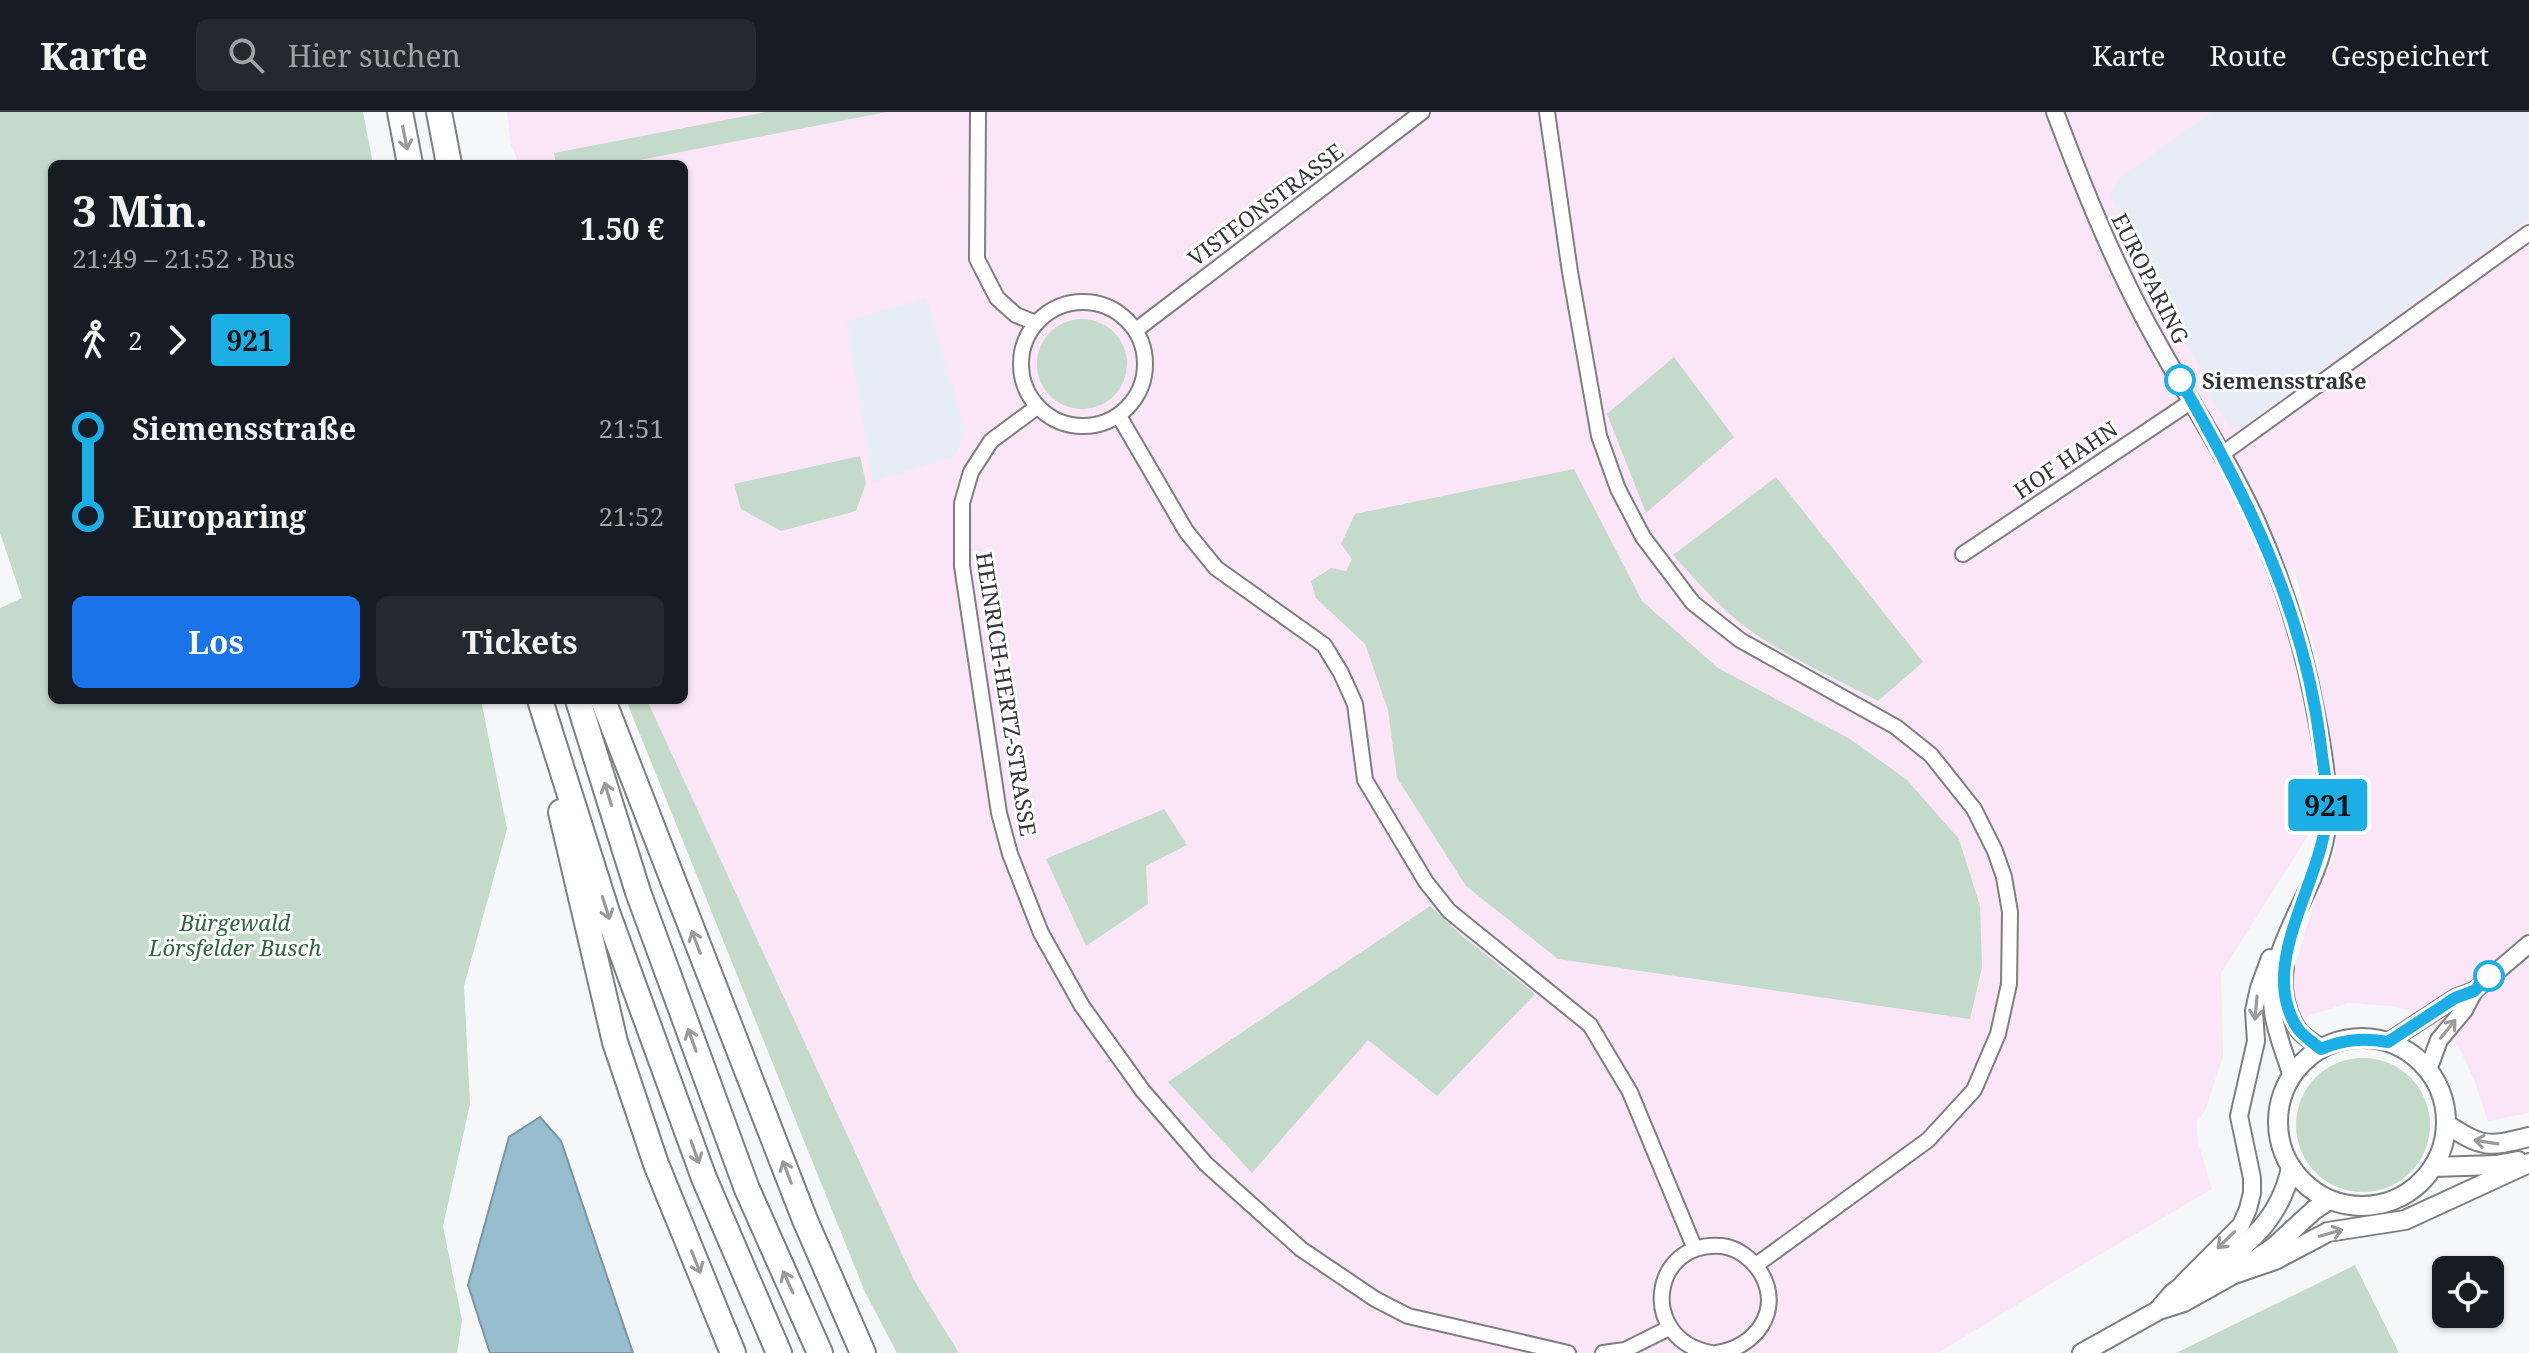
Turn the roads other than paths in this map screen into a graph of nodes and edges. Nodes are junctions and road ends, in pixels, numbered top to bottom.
1 (400, 112) edge
2 (439, 112) edge
3 (978, 112) edge
4 (1422, 112) edge
5 (1547, 112) edge
6 (2055, 112) edge
7 (409, 160) edge
8 (448, 160) edge
9 (2529, 233) edge
10 (1036, 323) junction
11 (1136, 330) junction
12 (2192, 401) junction
13 (1037, 407) junction
14 (1119, 416) junction
15 (2222, 454) junction
16 (1963, 554) dead end
17 (539, 704) edge
18 (539, 704) edge
19 (579, 704) edge
20 (605, 704) edge
21 (2298, 913) junction
22 (2529, 944) edge
23 (2474, 991) junction
24 (2388, 1042) junction
25 (2321, 1049) junction
26 (2428, 1070) junction
27 (2292, 1076) junction
28 (2446, 1124) junction
29 (2529, 1137) edge
30 (2529, 1160) edge
31 (2291, 1167) junction
32 (2433, 1167) junction
33 (2329, 1200) junction
34 (1695, 1249) junction
35 (1756, 1265) junction
36 (2234, 1274) junction
37 (2177, 1290) junction
38 (2159, 1310) junction
39 (1669, 1328) junction
40 (863, 1351) edge
41 (733, 1353) edge
42 (779, 1353) edge
43 (820, 1353) edge
44 (1568, 1353) edge
45 (1603, 1353) edge
46 (1713, 1353) edge
47 (2082, 1353) edge

1 -> 7 highway
2 - 8 highway
3 - 10 street
4 - 11 street, VISTEONSTRASSE
5 - 35 street
6 - 12 street, EUROPARING
9 - 15 street
10 - 11 street
10 - 13 street
11 - 14 street
12 - 15 street, EUROPARING
12 - 16 street, HOF HAHN
13 - 14 street
13 - 44 street, HEINRICH-HERTZ-STRASSE
14 - 34 street
15 - 21 street, EUROPARING
17 -> 41 highway
18 -> 42 highway
43 -> 19 highway
40 -> 20 highway
21 - 25 street
21 - 27 street
21 -> 37 street
22 - 23 street
23 - 24 street
26 -> 23 street
24 - 25 main road
24 - 26 main road
25 - 27 main road
26 - 28 main road
27 - 31 main road
29 -> 28 main road
28 - 32 main road
30 - 32 main road
36 -> 30 main road
31 - 33 main road
31 - 37 main road
32 - 33 main road
33 - 36 main road
34 - 35 street
34 - 39 street
35 - 46 street
36 - 38 main road
37 - 38 main road
38 - 47 main road
39 - 45 street
39 - 46 street

